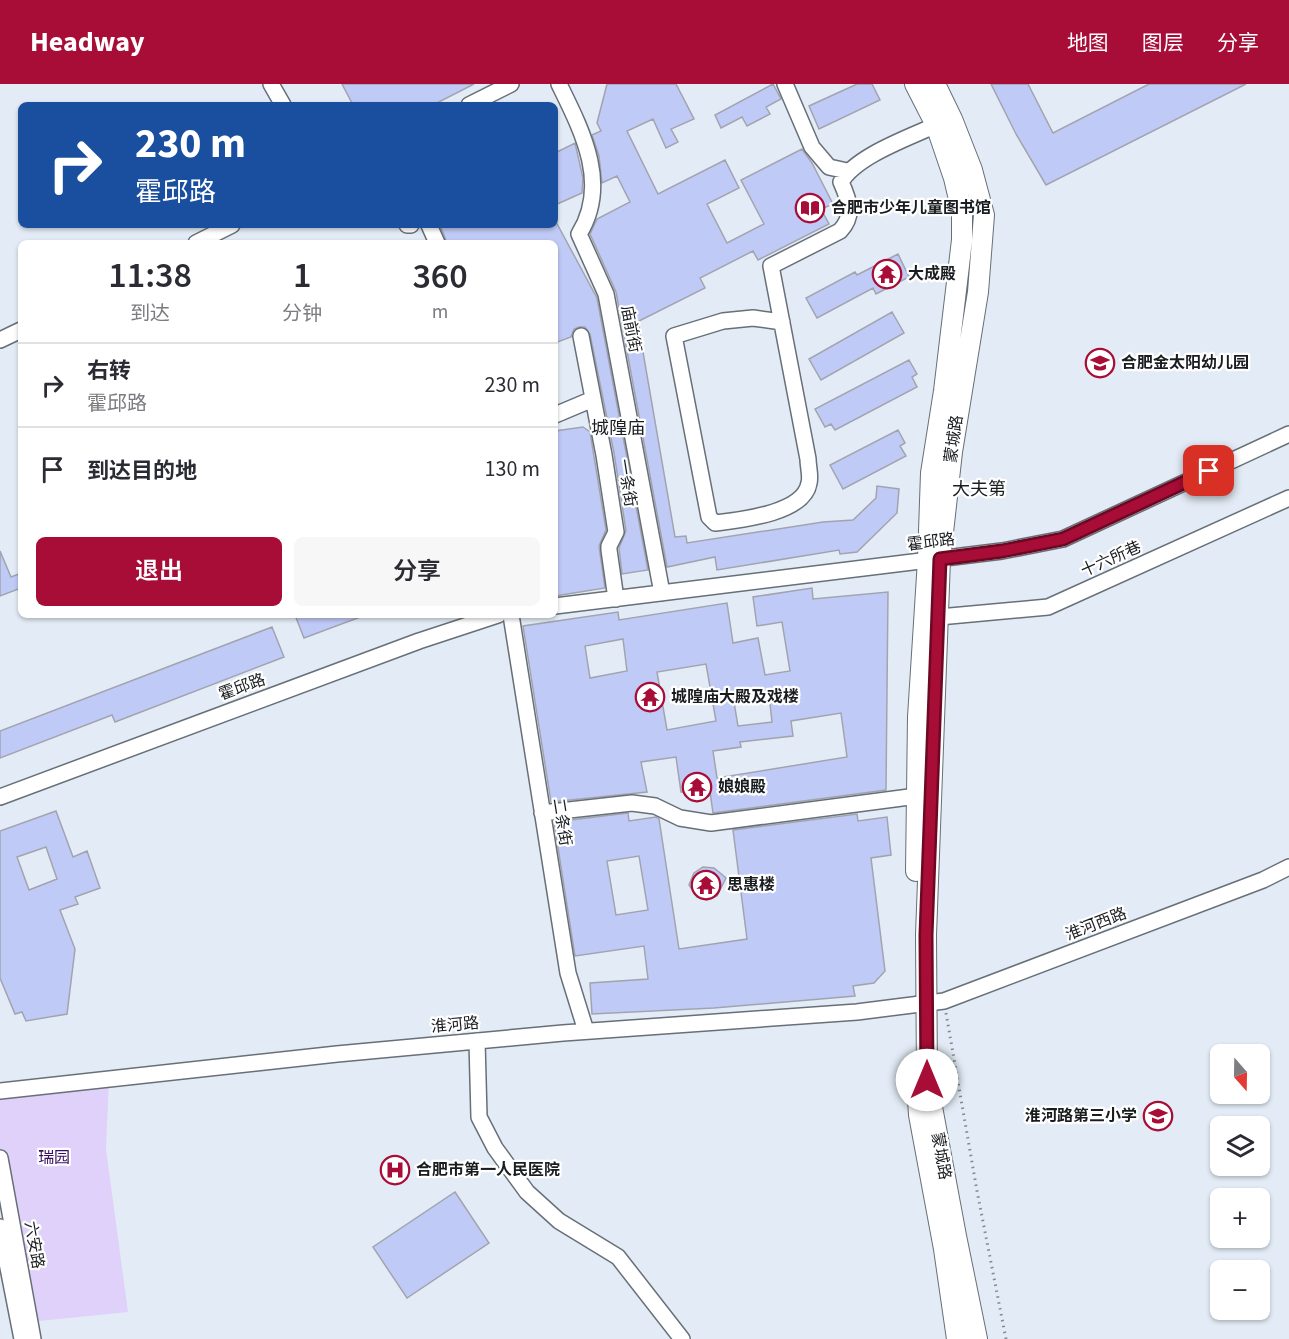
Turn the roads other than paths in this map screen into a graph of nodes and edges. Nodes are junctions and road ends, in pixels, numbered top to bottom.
1 (271, 84) edge
2 (511, 84) edge
3 (558, 84) edge
4 (785, 84) edge
5 (915, 84) edge
6 (935, 84) edge
7 (281, 102) edge
8 (475, 102) edge
9 (936, 125) junction
10 (847, 171) junction
11 (226, 228) edge
12 (202, 240) edge
13 (782, 322) junction
14 (18, 331) edge
15 (581, 336) dead end
16 (0, 340) edge
17 (593, 399) junction
18 (558, 414) edge
19 (1289, 434) edge
20 (1289, 498) edge
21 (934, 559) junction
22 (662, 593) junction
23 (616, 598) junction
24 (558, 606) edge
25 (939, 617) junction
26 (489, 618) edge
27 (511, 618) edge
28 (917, 796) junction
29 (0, 797) edge
30 (542, 813) junction
31 (1289, 867) edge
32 (928, 1003) junction
33 (586, 1032) junction
34 (477, 1041) junction
35 (0, 1091) edge
36 (0, 1158) edge
37 (0, 1227) edge
38 (22, 1339) edge
39 (33, 1339) edge
40 (682, 1339) edge
41 (957, 1339) edge
42 (977, 1339) edge

1 - 7 street
2 - 8 street
3 - 22 street, 庙前街
4 - 10 street
5 - 9 main road, 蒙城路
6 - 21 main road, 蒙城路
9 - 10 street
9 - 21 main road, 蒙城路
10 - 13 street
11 - 12 street
13 - 13 street
14 - 16 street
15 - 17 street, 一条街
17 - 18 street
17 - 23 street, 一条街
19 - 21 street, 霍邱路
20 - 25 street, 十六所巷
21 - 22 street, 霍邱路
21 - 25 main road, 蒙城路
21 - 28 main road, 蒙城路
22 - 23 street, 霍邱路
23 - 24 street, 霍邱路
25 - 32 main road, 蒙城路
26 - 29 street, 霍邱路
27 - 30 street, 二条街
28 - 30 street
28 - 32 main road, 蒙城路
30 - 33 street, 二条街
31 - 32 street, 淮河西路
32 - 33 street, 淮河路
32 - 41 main road, 蒙城路
32 - 42 main road, 蒙城路
33 - 34 street, 淮河路
34 - 35 street, 淮河路
34 - 40 street
36 - 39 street, 六安路
37 - 38 street, 六安路

